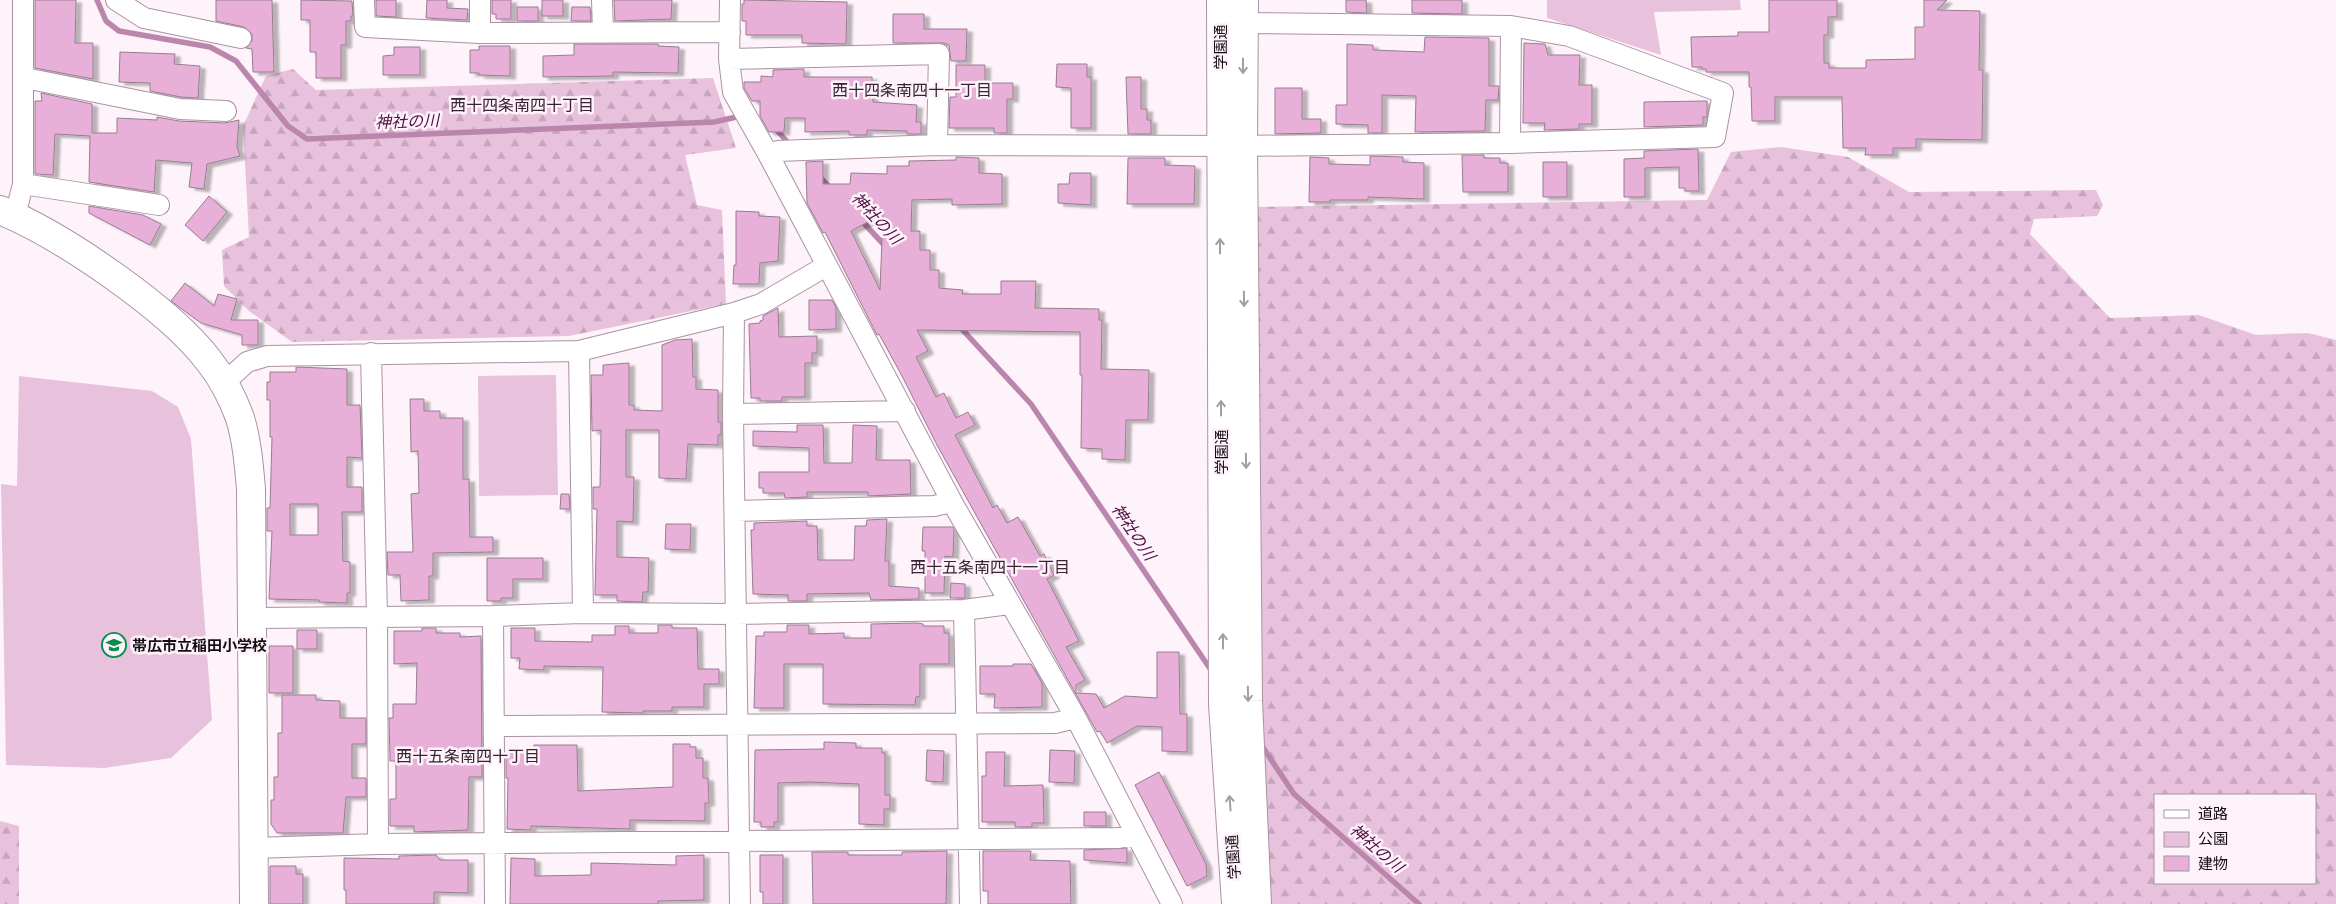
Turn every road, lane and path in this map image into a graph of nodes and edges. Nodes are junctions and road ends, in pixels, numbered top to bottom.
1 (24, 0) edge
2 (116, 0) edge
3 (364, 0) edge
4 (480, 0) edge
5 (602, 0) edge
6 (730, 0) edge
7 (1221, 0) edge
8 (1243, 11) edge
9 (1511, 26) junction
10 (603, 32) junction
11 (730, 32) junction
12 (480, 33) junction
13 (241, 38) dead end
14 (730, 59) junction
15 (24, 78) junction
16 (226, 111) dead end
17 (1510, 142) junction
18 (937, 145) junction
19 (1231, 146) junction
20 (768, 154) junction
21 (23, 184) junction
22 (159, 205) dead end
23 (7, 213) edge
24 (826, 266) junction
25 (734, 312) junction
26 (579, 351) junction
27 (371, 353) junction
28 (223, 384) junction
29 (905, 411) junction
30 (733, 414) junction
31 (952, 502) junction
32 (735, 510) junction
33 (1009, 604) junction
34 (964, 610) junction
35 (583, 613) junction
36 (736, 614) junction
37 (377, 616) junction
38 (493, 616) junction
39 (252, 618) junction
40 (1076, 718) junction
41 (966, 722) junction
42 (494, 726) junction
43 (738, 726) junction
44 (1136, 835) junction
45 (739, 840) junction
46 (968, 840) junction
47 (378, 844) junction
48 (495, 844) junction
49 (253, 848) junction
50 (254, 904) edge
51 (495, 904) edge
52 (740, 904) edge
53 (970, 904) edge
54 (1172, 904) edge
55 (1236, 904) edge
56 (1257, 904) edge

1 - 15 street
2 - 13 street
3 - 12 street
4 - 12 street
5 - 10 street
6 - 11 street
7 - 19 street, 学園通
8 - 9 street
8 -> 19 street, 学園通
9 - 17 street
9 - 17 street
10 - 11 street
10 - 12 street
11 - 14 street
14 - 18 street
14 - 20 street
15 - 16 street
15 - 21 street
17 - 19 street
18 - 19 street
18 - 20 street
55 -> 19 street, 学園通
19 -> 56 street, 学園通
20 - 24 street
21 - 22 street
21 - 23 street
23 - 28 street
24 - 25 street
24 - 29 street
25 - 26 street
25 - 30 street
26 - 27 street
26 - 35 street
27 - 28 street
27 - 37 street
28 - 39 street
29 - 30 street
29 - 31 street
30 - 32 street
31 - 32 street
31 - 33 street
32 - 36 street
33 - 34 street
33 - 40 street
34 - 36 street
34 - 41 street
35 - 36 street
35 - 38 street
36 - 43 street
37 - 38 street
37 - 39 street
37 - 47 street
38 - 42 street
39 - 49 street
40 - 41 street
40 - 44 street
41 - 43 street
41 - 46 street
42 - 43 street
42 - 48 street
43 - 45 street
44 - 46 street
44 - 54 street
45 - 46 street
45 - 48 street
45 - 52 street
46 - 53 street
47 - 48 street
47 - 49 street
48 - 51 street
49 - 50 street

